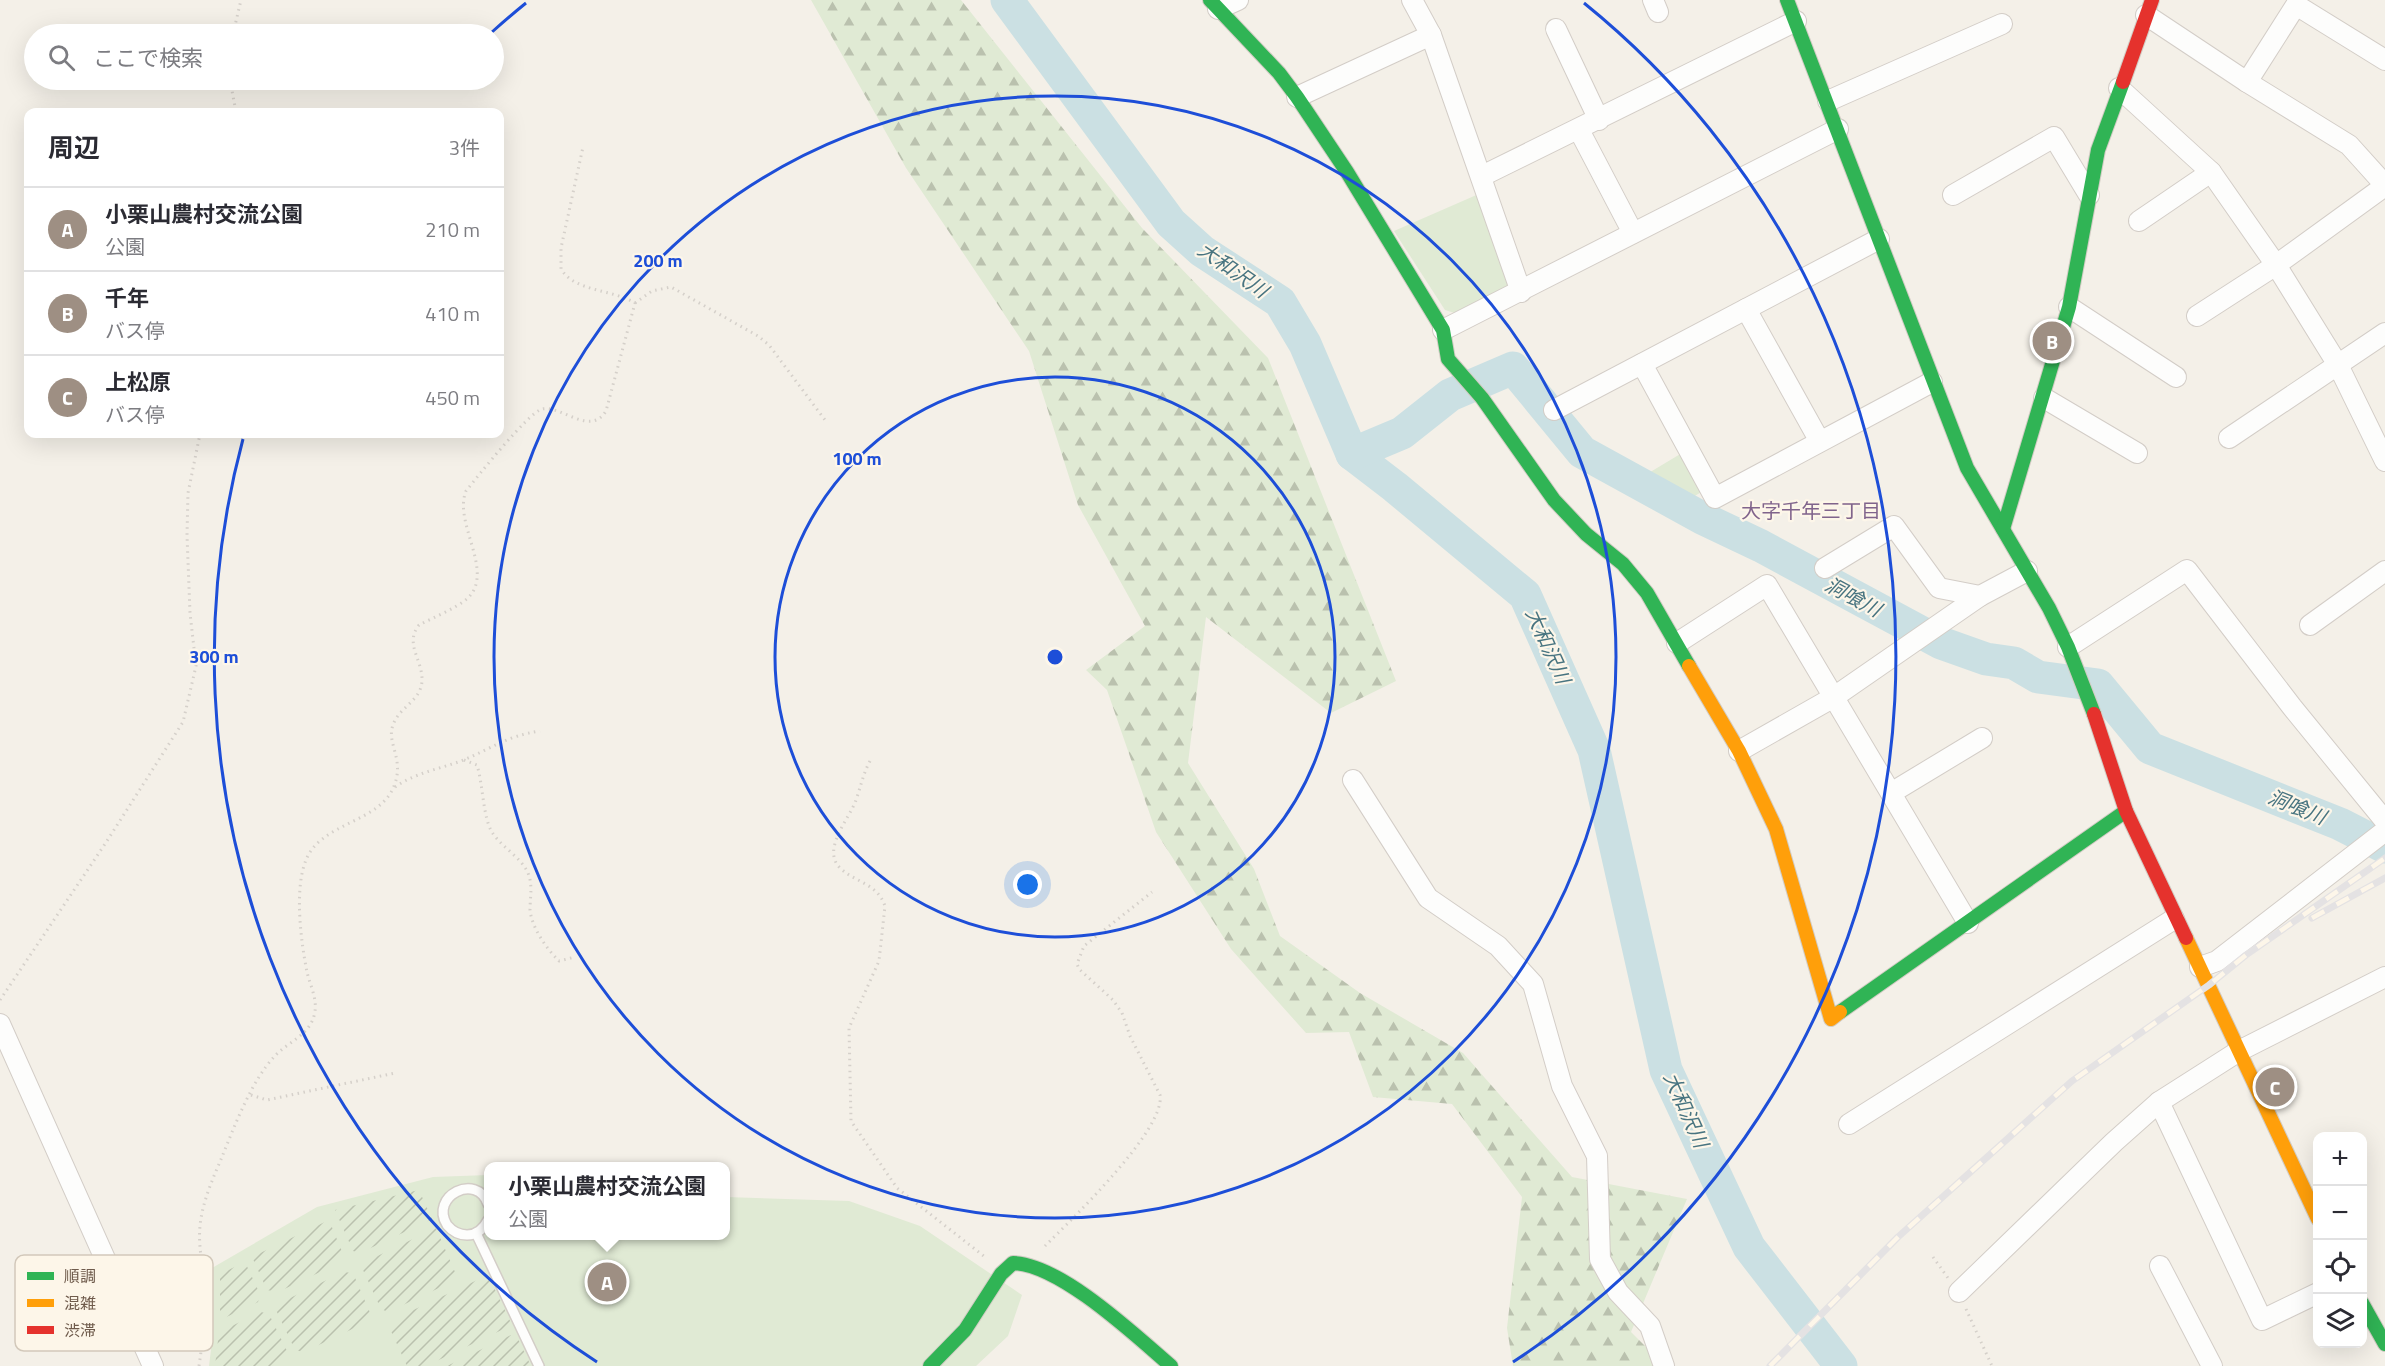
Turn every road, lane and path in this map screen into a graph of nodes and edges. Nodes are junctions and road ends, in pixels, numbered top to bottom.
1 (241, 0) edge
2 (1238, 0) edge
3 (1412, 0) edge
4 (1787, 0) edge
5 (1214, 4) edge
6 (2149, 7) edge
7 (1796, 21) junction
8 (235, 24) edge
9 (2002, 24) dead end
10 (1556, 28) dead end
11 (1431, 35) junction
12 (2385, 60) edge
13 (2247, 82) junction
14 (2119, 88) junction
15 (232, 90) edge
16 (1297, 97) junction
17 (1828, 101) junction
18 (235, 108) edge
19 (1599, 120) junction
20 (1838, 129) junction
21 (1579, 130) junction
22 (583, 147) dead end
23 (2211, 172) junction
24 (1482, 176) junction
25 (2385, 186) edge
26 (1953, 195) dead end
27 (2089, 195) junction
28 (2139, 221) dead end
29 (1633, 233) junction
30 (1879, 239) junction
31 (2276, 265) junction
32 (1521, 292) junction
33 (635, 303) junction
34 (2069, 307) junction
35 (1746, 309) junction
36 (2197, 316) dead end
37 (1443, 330) junction
38 (2385, 333) edge
39 (1642, 364) junction
40 (2338, 365) junction
41 (2176, 377) dead end
42 (1932, 382) junction
43 (2044, 398) junction
44 (1554, 410) dead end
45 (825, 420) dead end
46 (199, 438) edge
47 (2229, 438) dead end
48 (1819, 440) junction
49 (2137, 453) dead end
50 (2385, 461) edge
51 (2003, 529) junction
52 (1825, 568) dead end
53 (2027, 571) junction
54 (2385, 571) edge
55 (1980, 596) junction
56 (2310, 625) dead end
57 (1677, 643) junction
58 (2068, 647) junction
59 (1834, 696) junction
60 (540, 731) dead end
61 (1982, 738) dead end
62 (1739, 751) junction
63 (464, 760) junction
64 (870, 760) dead end
65 (1353, 780) dead end
66 (394, 788) junction
67 (1891, 794) junction
68 (2126, 811) junction
69 (2385, 822) edge
70 (2385, 831) edge
71 (1152, 892) dead end
72 (2174, 919) junction
73 (1968, 923) junction
74 (575, 957) dead end
75 (2200, 967) junction
76 (2384, 981) edge
77 (0, 1000) edge
78 (0, 1024) edge
79 (2239, 1052) junction
80 (395, 1073) dead end
81 (251, 1095) junction
82 (2159, 1102) junction
83 (1849, 1124) dead end
84 (484, 1197) edge
85 (2313, 1208) edge
86 (484, 1225) edge
87 (477, 1233) junction
88 (103, 1255) edge
89 (201, 1255) edge
90 (1030, 1263) junction
91 (2160, 1266) dead end
92 (1002, 1272) junction
93 (1959, 1292) dead end
94 (2316, 1294) edge
95 (2367, 1312) edge
96 (2385, 1344) edge
97 (146, 1351) edge
98 (201, 1351) edge
99 (153, 1366) edge
100 (199, 1366) edge
101 (539, 1366) edge
102 (930, 1366) edge
103 (1171, 1366) edge
104 (1664, 1366) edge
105 (2211, 1366) edge

1 - 8 path
2 - 5 street
3 - 11 street
4 - 7 street
5 - 16 street
6 - 13 street
6 - 14 street
7 - 17 street
7 - 19 street
9 - 17 street
10 - 19 street
11 - 16 street
11 - 24 street
12 - 13 street
13 - 25 street
14 - 23 street
14 - 27 street
15 - 18 path
16 - 37 street
17 - 20 street
19 - 21 street
20 - 29 street
20 - 30 street
21 - 24 street
21 - 29 street
22 - 33 path
23 - 28 street
23 - 31 street
24 - 32 street
25 - 31 street
26 - 27 street
27 - 34 street
29 - 32 street
30 - 35 street
30 - 42 street
31 - 36 street
31 - 40 street
32 - 37 street
33 - 45 path
33 - 66 path
34 - 41 street
34 - 43 street
35 - 39 street
35 - 48 street
37 - 57 street
38 - 40 street
39 - 44 street
39 - 48 street
40 - 47 street
40 - 50 street
42 - 48 street
42 - 51 street
43 - 49 street
43 - 51 street
46 - 77 path
51 - 53 street
52 - 55 street
53 - 55 street
53 - 58 street
54 - 56 street
55 - 59 street
57 - 59 street
57 - 62 street
58 - 68 street
58 - 69 street
59 - 62 street
59 - 67 street
60 - 63 path
61 - 67 street
62 - 73 street
63 - 66 path
63 - 74 path
64 - 92 path
65 - 104 street
66 - 81 path
67 - 73 street
68 - 72 street
68 - 73 street
70 - 75 street
71 - 90 path
72 - 75 street
72 - 83 street
75 - 79 street
76 - 79 street
78 - 88 street
79 - 82 street
79 - 85 street
80 - 81 path
81 - 89 path
82 - 93 street
82 - 94 street
84 - 87 lane
86 - 87 lane
87 - 101 lane
90 - 92 street
90 - 103 street
91 - 105 street
92 - 102 street
95 - 96 street
97 - 99 street
98 - 100 path

